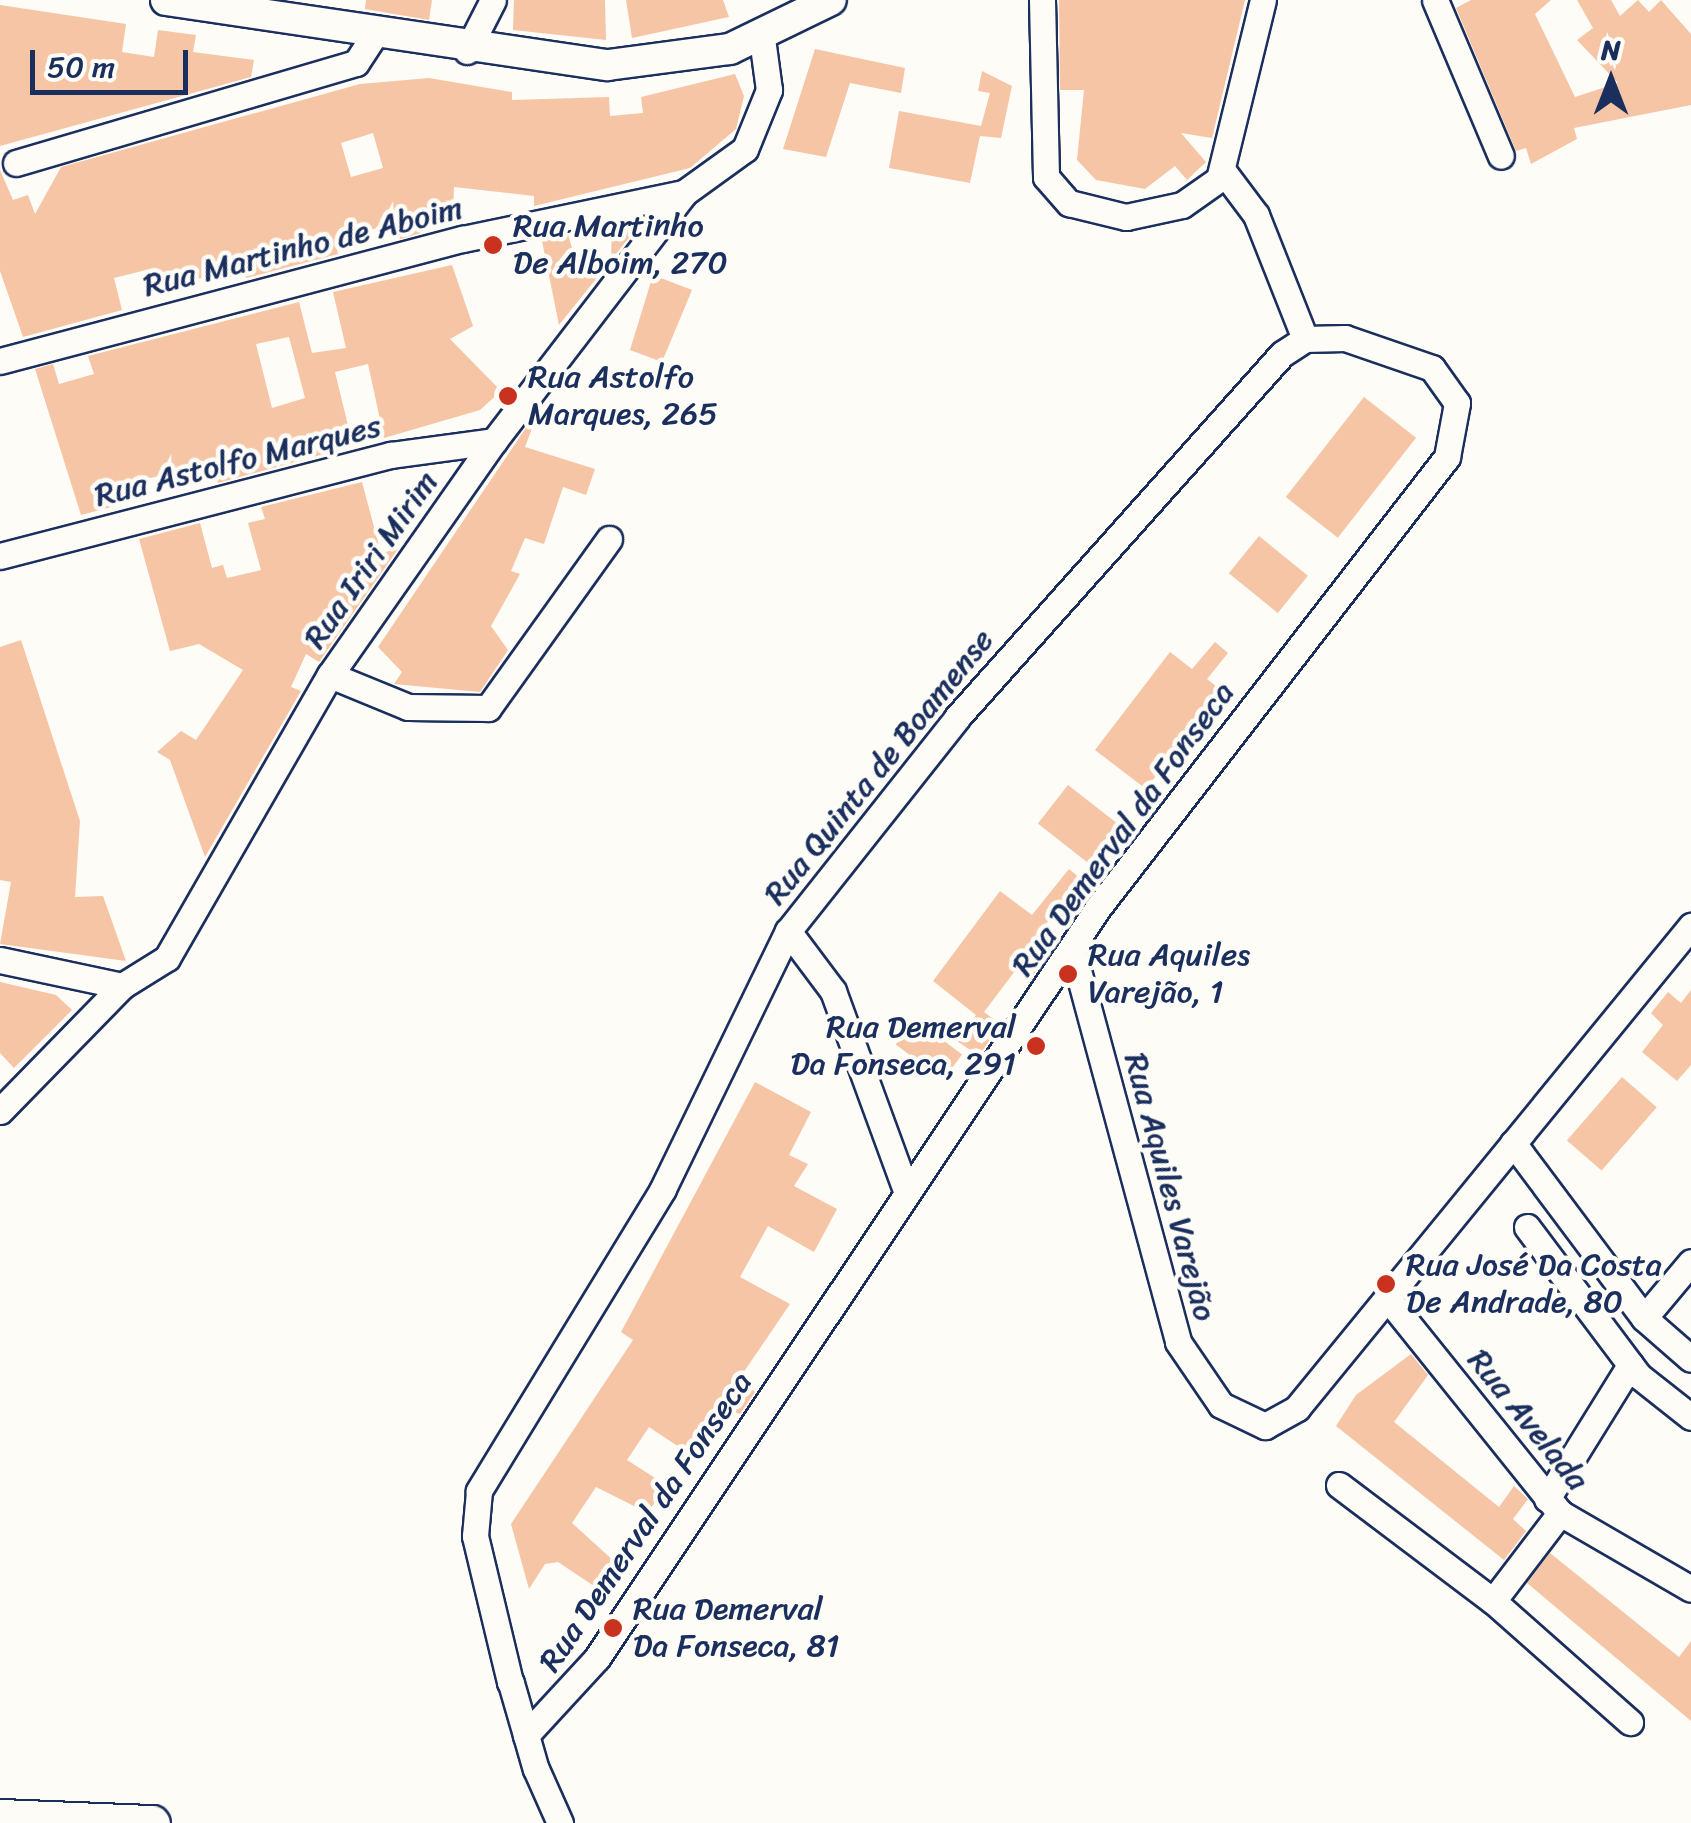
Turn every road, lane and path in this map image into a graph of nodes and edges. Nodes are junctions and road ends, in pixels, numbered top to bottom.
1 (166, 0) edge
2 (493, 0) edge
3 (831, 0) edge
4 (1042, 0) edge
5 (1263, 0) edge
6 (1435, 0) edge
7 (374, 35) junction
8 (762, 38) junction
9 (467, 51) junction
10 (1502, 156) dead end
11 (16, 163) dead end
12 (1223, 171) junction
13 (684, 193) junction
14 (1305, 339) junction
15 (0, 361) edge
16 (494, 441) junction
17 (609, 539) dead end
18 (0, 556) edge
19 (330, 675) junction
20 (1691, 926) edge
21 (788, 931) junction
22 (1072, 948) junction
23 (0, 960) edge
24 (122, 986) junction
25 (0, 1110) edge
26 (1513, 1143) junction
27 (906, 1190) junction
28 (1527, 1227) dead end
29 (1691, 1262) edge
30 (1388, 1299) junction
31 (1644, 1318) junction
32 (1691, 1359) edge
33 (1630, 1365) junction
34 (1691, 1417) edge
35 (1339, 1485) dead end
36 (1554, 1506) junction
37 (1691, 1588) edge
38 (1493, 1601) junction
39 (1630, 1722) dead end
40 (526, 1735) junction
41 (0, 1817) edge
42 (550, 1818) edge
43 (152, 1823) edge

1 - 7 main road
2 - 9 street
3 - 8 main road
4 - 12 street
5 - 12 street
6 - 10 street
7 - 9 main road
7 - 11 street
8 - 9 main road
8 - 13 street, Rua Iriri Mirim
12 - 14 street
13 - 15 street, Rua Martinho de Aboim
13 - 16 street, Rua Iriri Mirim
14 - 21 street, Rua Quinta de Boamense
14 - 22 street, Rua Demerval da Fonseca
16 - 18 street, Rua Astolfo Marques
16 - 19 street, Rua Iriri Mirim
17 - 19 street
19 - 24 street, Rua Iriri Mirim
20 - 26 street
21 - 27 street
21 - 40 street, Rua Quinta de Boamense
22 - 27 street, Rua Demerval da Fonseca
22 - 30 street, Rua Aquiles Varejão
23 - 24 street
24 - 25 street, Rua Iriri Mirim
26 - 30 street
26 - 31 street
27 - 40 street, Rua Demerval da Fonseca
28 - 33 street
29 - 31 street
30 - 36 street, Rua Avelada
31 - 32 street
33 - 34 street
33 - 36 street
35 - 38 street
36 - 37 street, Rua Avelada
36 - 38 street
38 - 39 street
40 - 42 street
41 - 43 highway

